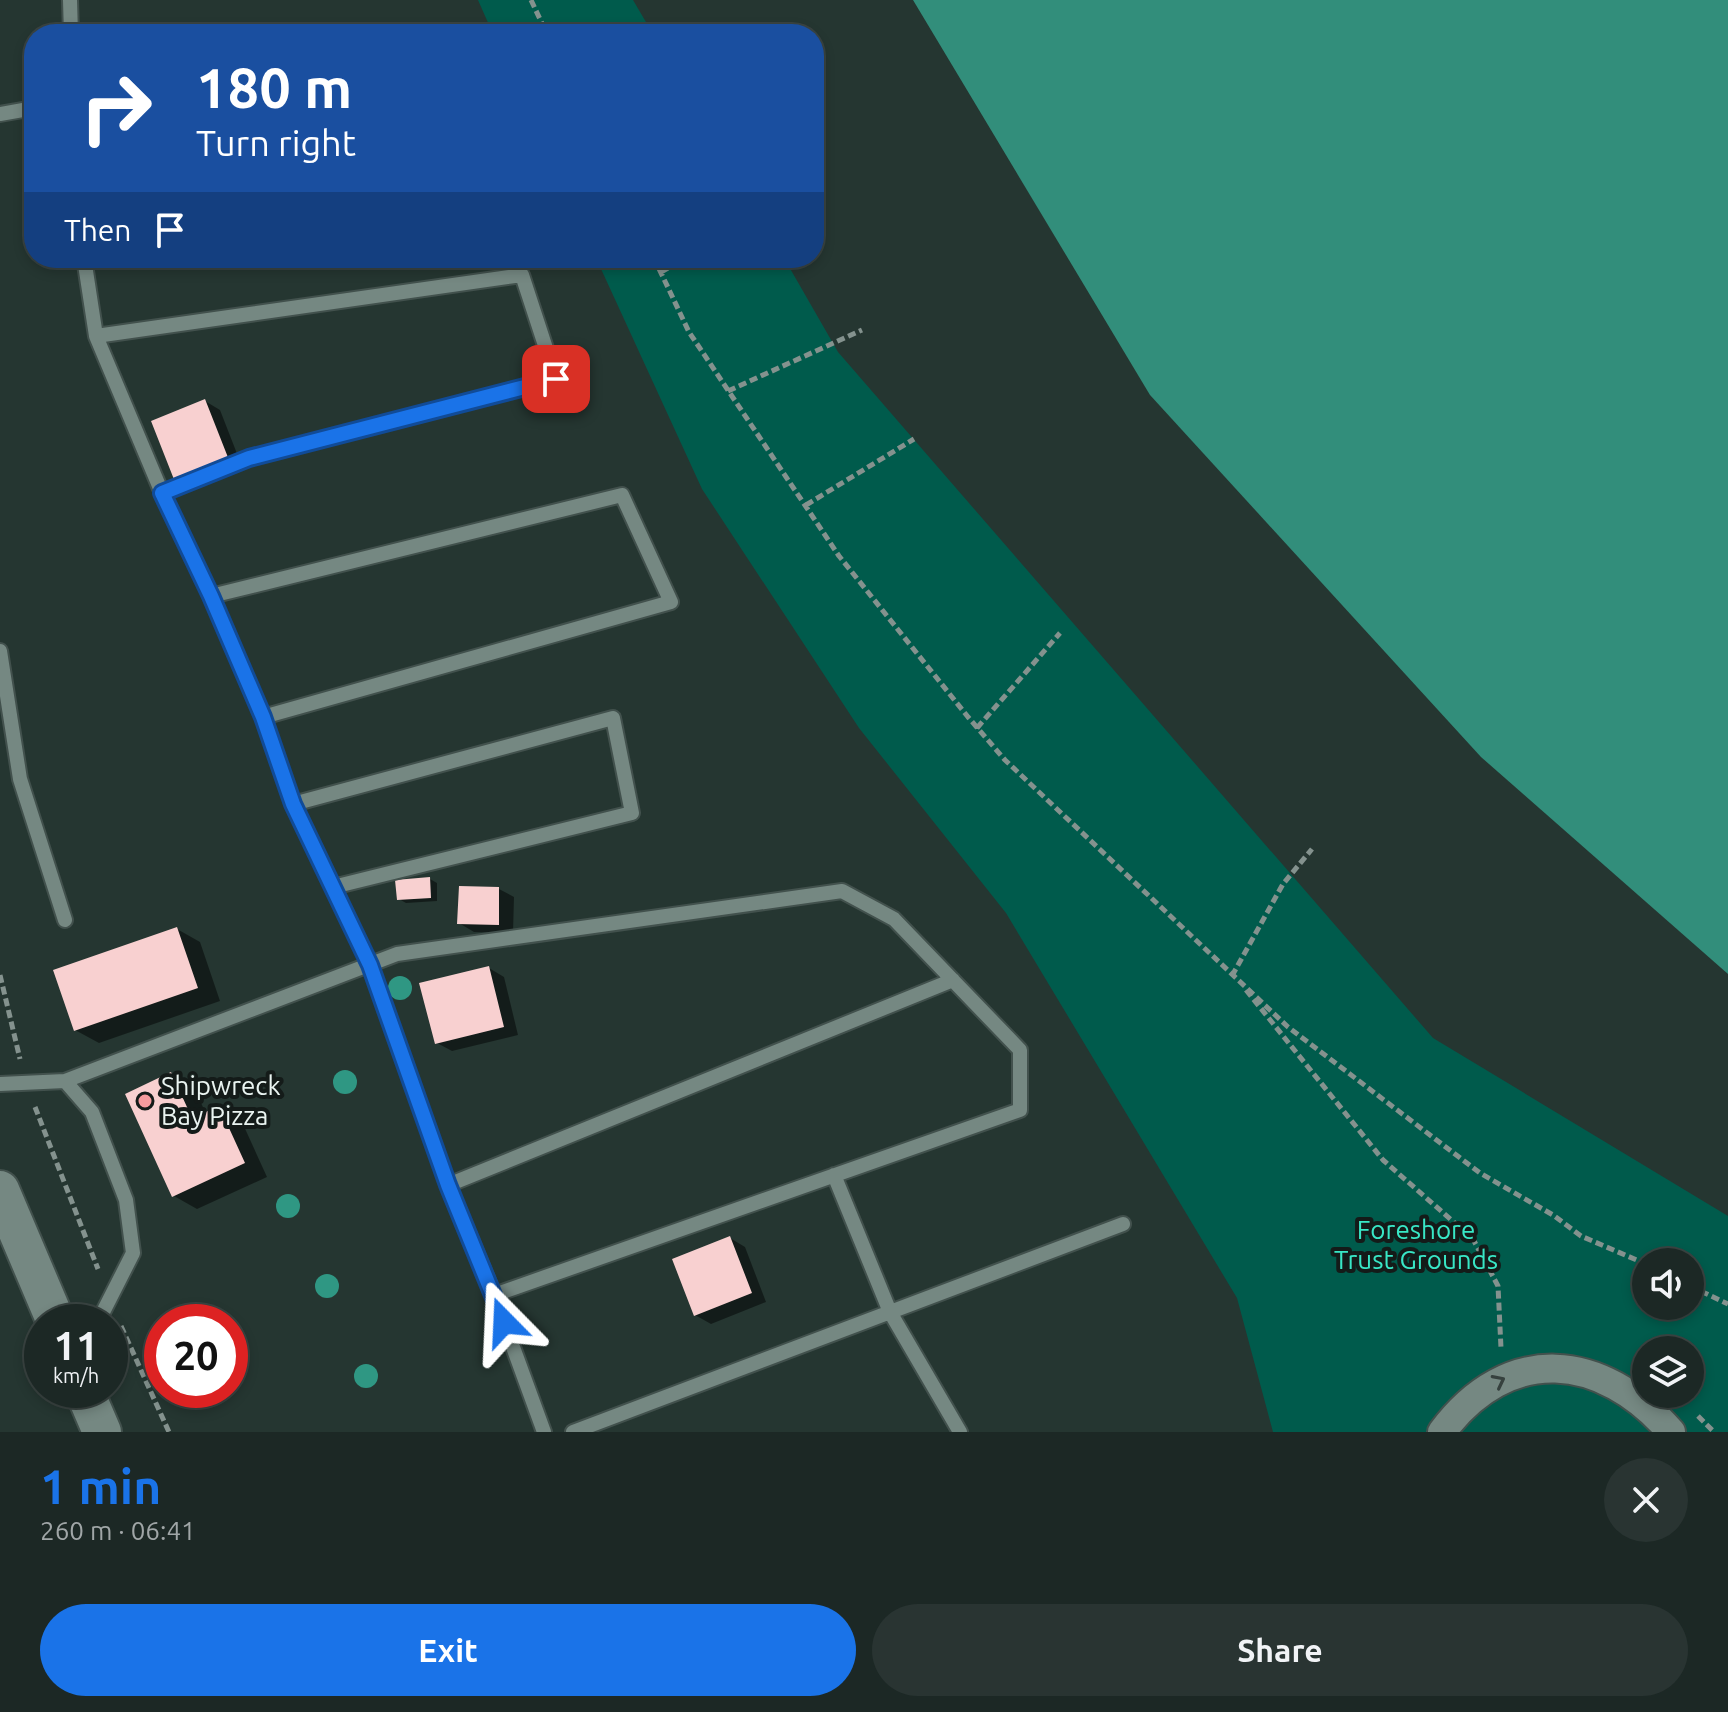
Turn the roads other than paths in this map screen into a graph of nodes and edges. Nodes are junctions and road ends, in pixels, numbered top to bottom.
1 (70, 0) edge
2 (71, 24) edge
3 (24, 110) edge
4 (0, 114) edge
5 (86, 268) edge
6 (96, 336) junction
7 (162, 493) junction
8 (211, 596) junction
9 (0, 651) edge
10 (263, 717) junction
11 (293, 804) junction
12 (333, 887) junction
13 (65, 920) dead end
14 (370, 965) junction
15 (953, 980) junction
16 (65, 1081) junction
17 (0, 1084) edge
18 (834, 1175) junction
19 (448, 1185) junction
20 (0, 1190) edge
21 (1123, 1224) dead end
22 (494, 1295) junction
23 (48, 1304) edge
24 (107, 1304) edge
25 (890, 1312) junction
26 (92, 1408) edge
27 (102, 1432) edge
28 (544, 1432) edge
29 (573, 1432) edge
30 (960, 1432) edge
31 (1442, 1432) edge
32 (1671, 1432) edge

1 - 2 lane
3 - 4 lane
5 - 6 lane
6 - 7 lane
6 - 7 lane
7 - 8 lane
8 - 10 lane
8 - 10 lane
9 - 13 lane
10 - 11 lane
11 - 12 lane
11 - 12 lane
12 - 14 lane
14 - 15 lane
14 - 16 lane
14 - 19 lane
15 - 18 lane
15 - 19 lane
16 - 17 lane
16 - 24 lane
18 - 22 lane
18 - 25 lane
19 - 22 lane
20 - 23 street
21 - 25 lane
22 - 28 lane
25 - 29 lane
25 - 30 lane
26 - 27 street
31 -> 32 street

